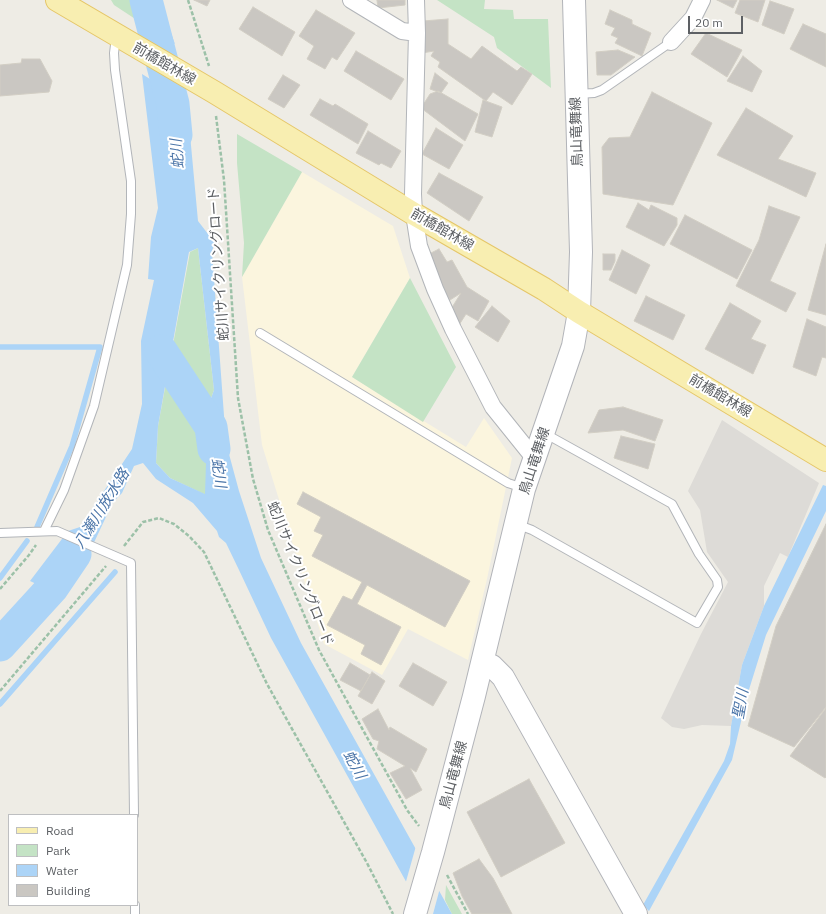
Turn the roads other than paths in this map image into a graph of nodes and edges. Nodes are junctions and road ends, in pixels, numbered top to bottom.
1 (57, 0) edge
2 (351, 0) edge
3 (416, 0) edge
4 (574, 0) edge
5 (702, 0) edge
6 (417, 33) junction
7 (120, 38) junction
8 (671, 42) joint
9 (576, 94) junction
10 (414, 214) junction
11 (579, 312) junction
12 (260, 334) dead end
13 (544, 433) junction
14 (534, 458) junction
15 (826, 460) edge
16 (524, 489) junction
17 (516, 524) junction
18 (44, 531) junction
19 (0, 533) edge
20 (483, 662) junction
21 (134, 814) edge
22 (415, 914) edge
23 (636, 914) edge

1 - 7 main road, 前橋館林線
2 - 6 street
3 - 6 street
4 - 9 main road, 鳥山竜舞線
5 - 8 street
6 - 10 street
7 - 10 main road, 前橋館林線
7 - 18 lane
8 - 9 lane
9 - 11 main road, 鳥山竜舞線
10 - 11 main road, 前橋館林線
10 - 14 street
11 - 13 main road, 鳥山竜舞線
11 - 15 main road, 前橋館林線
12 - 16 lane
13 - 14 main road, 鳥山竜舞線
13 - 17 lane
14 - 16 main road, 鳥山竜舞線
16 - 17 main road, 鳥山竜舞線
17 - 20 main road, 鳥山竜舞線
18 - 19 lane
18 - 21 lane
20 - 22 main road, 鳥山竜舞線
20 - 23 main road

